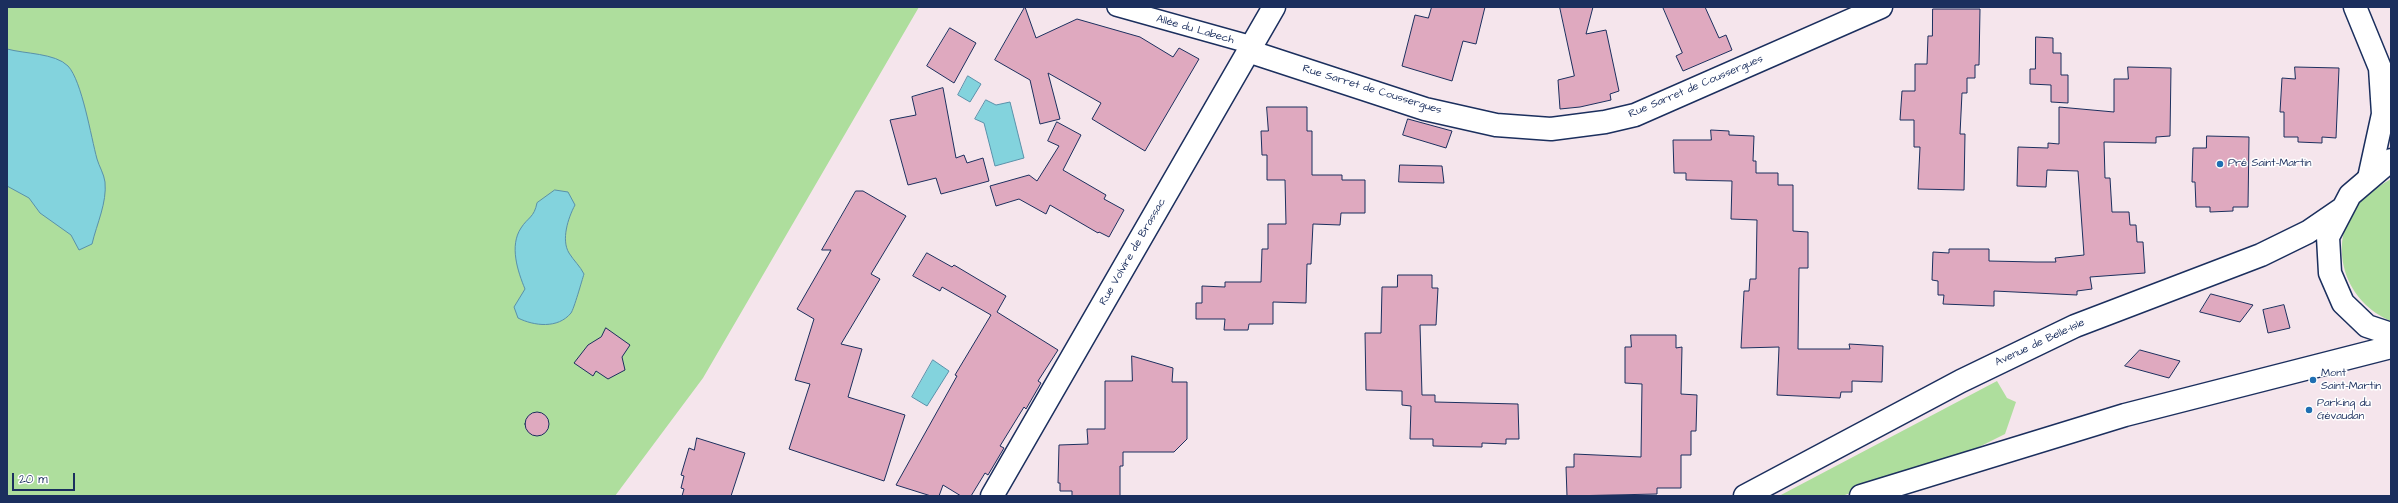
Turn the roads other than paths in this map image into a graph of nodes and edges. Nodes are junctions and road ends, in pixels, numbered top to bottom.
1 (1116, 7) edge
2 (1274, 7) edge
3 (1881, 7) edge
4 (2355, 7) edge
5 (1250, 48) junction
6 (2385, 74) edge
7 (2391, 160) edge
8 (2369, 178) junction
9 (2343, 208) junction
10 (2391, 334) edge
11 (2391, 347) edge
12 (992, 496) edge
13 (1745, 496) edge
14 (1861, 496) edge

1 - 5 street, Allée du Labech
2 - 5 street, Rue Volvire de Brassac
3 - 5 street, Rue Sarret de Coussergues
4 - 6 street
5 - 12 street, Rue Volvire de Brassac
6 - 8 street
7 - 8 street
8 - 9 street
9 - 10 street
9 - 13 street, Avenue de Belle-Isle
11 - 14 street

